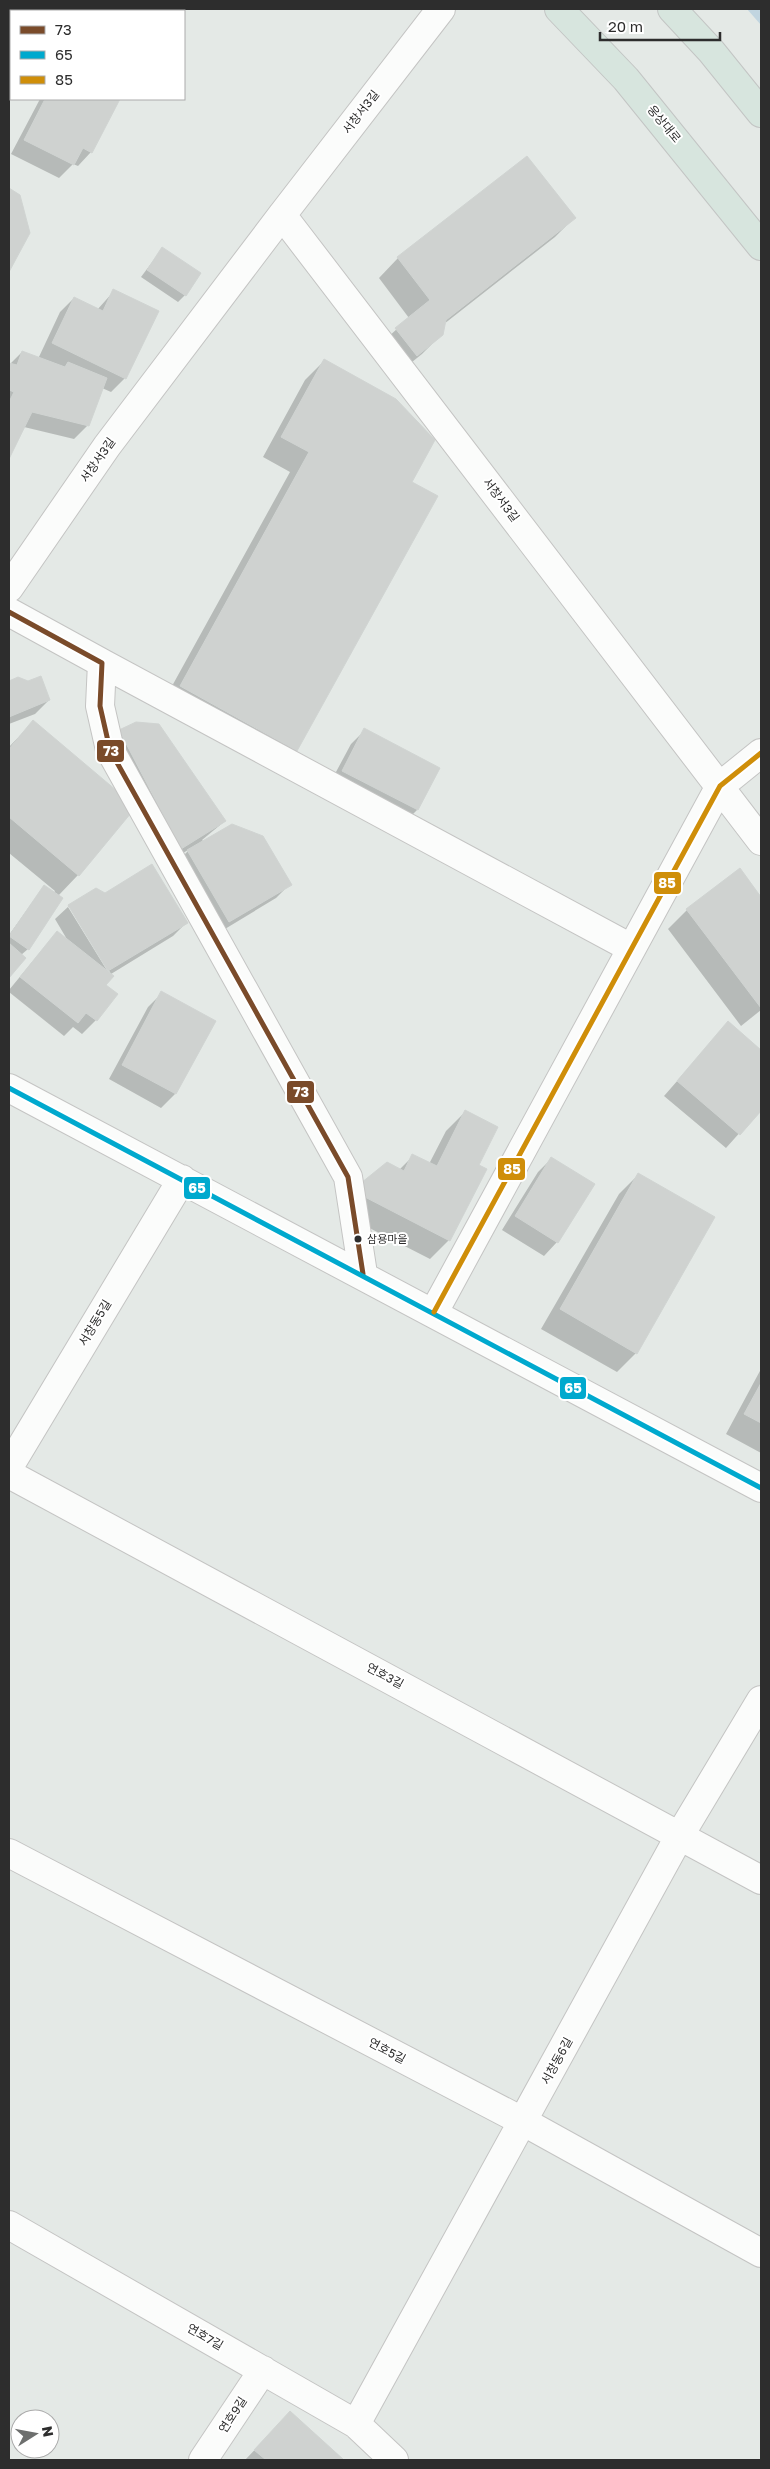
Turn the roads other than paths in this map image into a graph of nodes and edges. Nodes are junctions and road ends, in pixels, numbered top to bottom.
1 (441, 9) edge
2 (559, 9) edge
3 (672, 9) edge
4 (761, 113) edge
5 (282, 215) junction
6 (761, 246) edge
7 (9, 588) edge
8 (9, 612) edge
9 (102, 663) junction
10 (761, 753) edge
11 (720, 786) junction
12 (761, 841) edge
13 (631, 948) junction
14 (9, 1088) edge
15 (182, 1179) junction
16 (363, 1274) junction
17 (434, 1312) junction
18 (9, 1467) edge
19 (9, 1474) edge
20 (761, 1488) edge
21 (761, 1700) edge
22 (680, 1835) junction
23 (9, 1853) edge
24 (761, 1880) edge
25 (524, 2122) junction
26 (9, 2225) edge
27 (761, 2254) edge
28 (262, 2370) junction
29 (356, 2424) junction
30 (203, 2460) edge
31 (394, 2460) edge

1 - 5 street, 서창서3길
2 - 6 main road, 웅상대로
3 - 4 main road
5 - 7 street, 서창서3길
5 - 11 street, 서창서3길
8 - 9 street
9 - 13 street
9 - 16 street
10 - 11 street
11 - 12 street, 서창서3길
11 - 13 street
13 - 17 street
14 - 15 street
15 - 16 street
15 - 18 street, 서창동5길
16 - 17 street
17 - 20 street
19 - 22 street, 연호3길
21 - 22 street, 서창동6길
22 - 24 street, 연호3길
22 - 25 street, 서창동6길
23 - 25 street, 연호5길
25 - 27 street, 연호5길
25 - 29 street, 서창동6길
26 - 28 street, 연호7길
28 - 29 street, 연호7길
28 - 30 street, 연호9길
29 - 31 street, 연호7길

